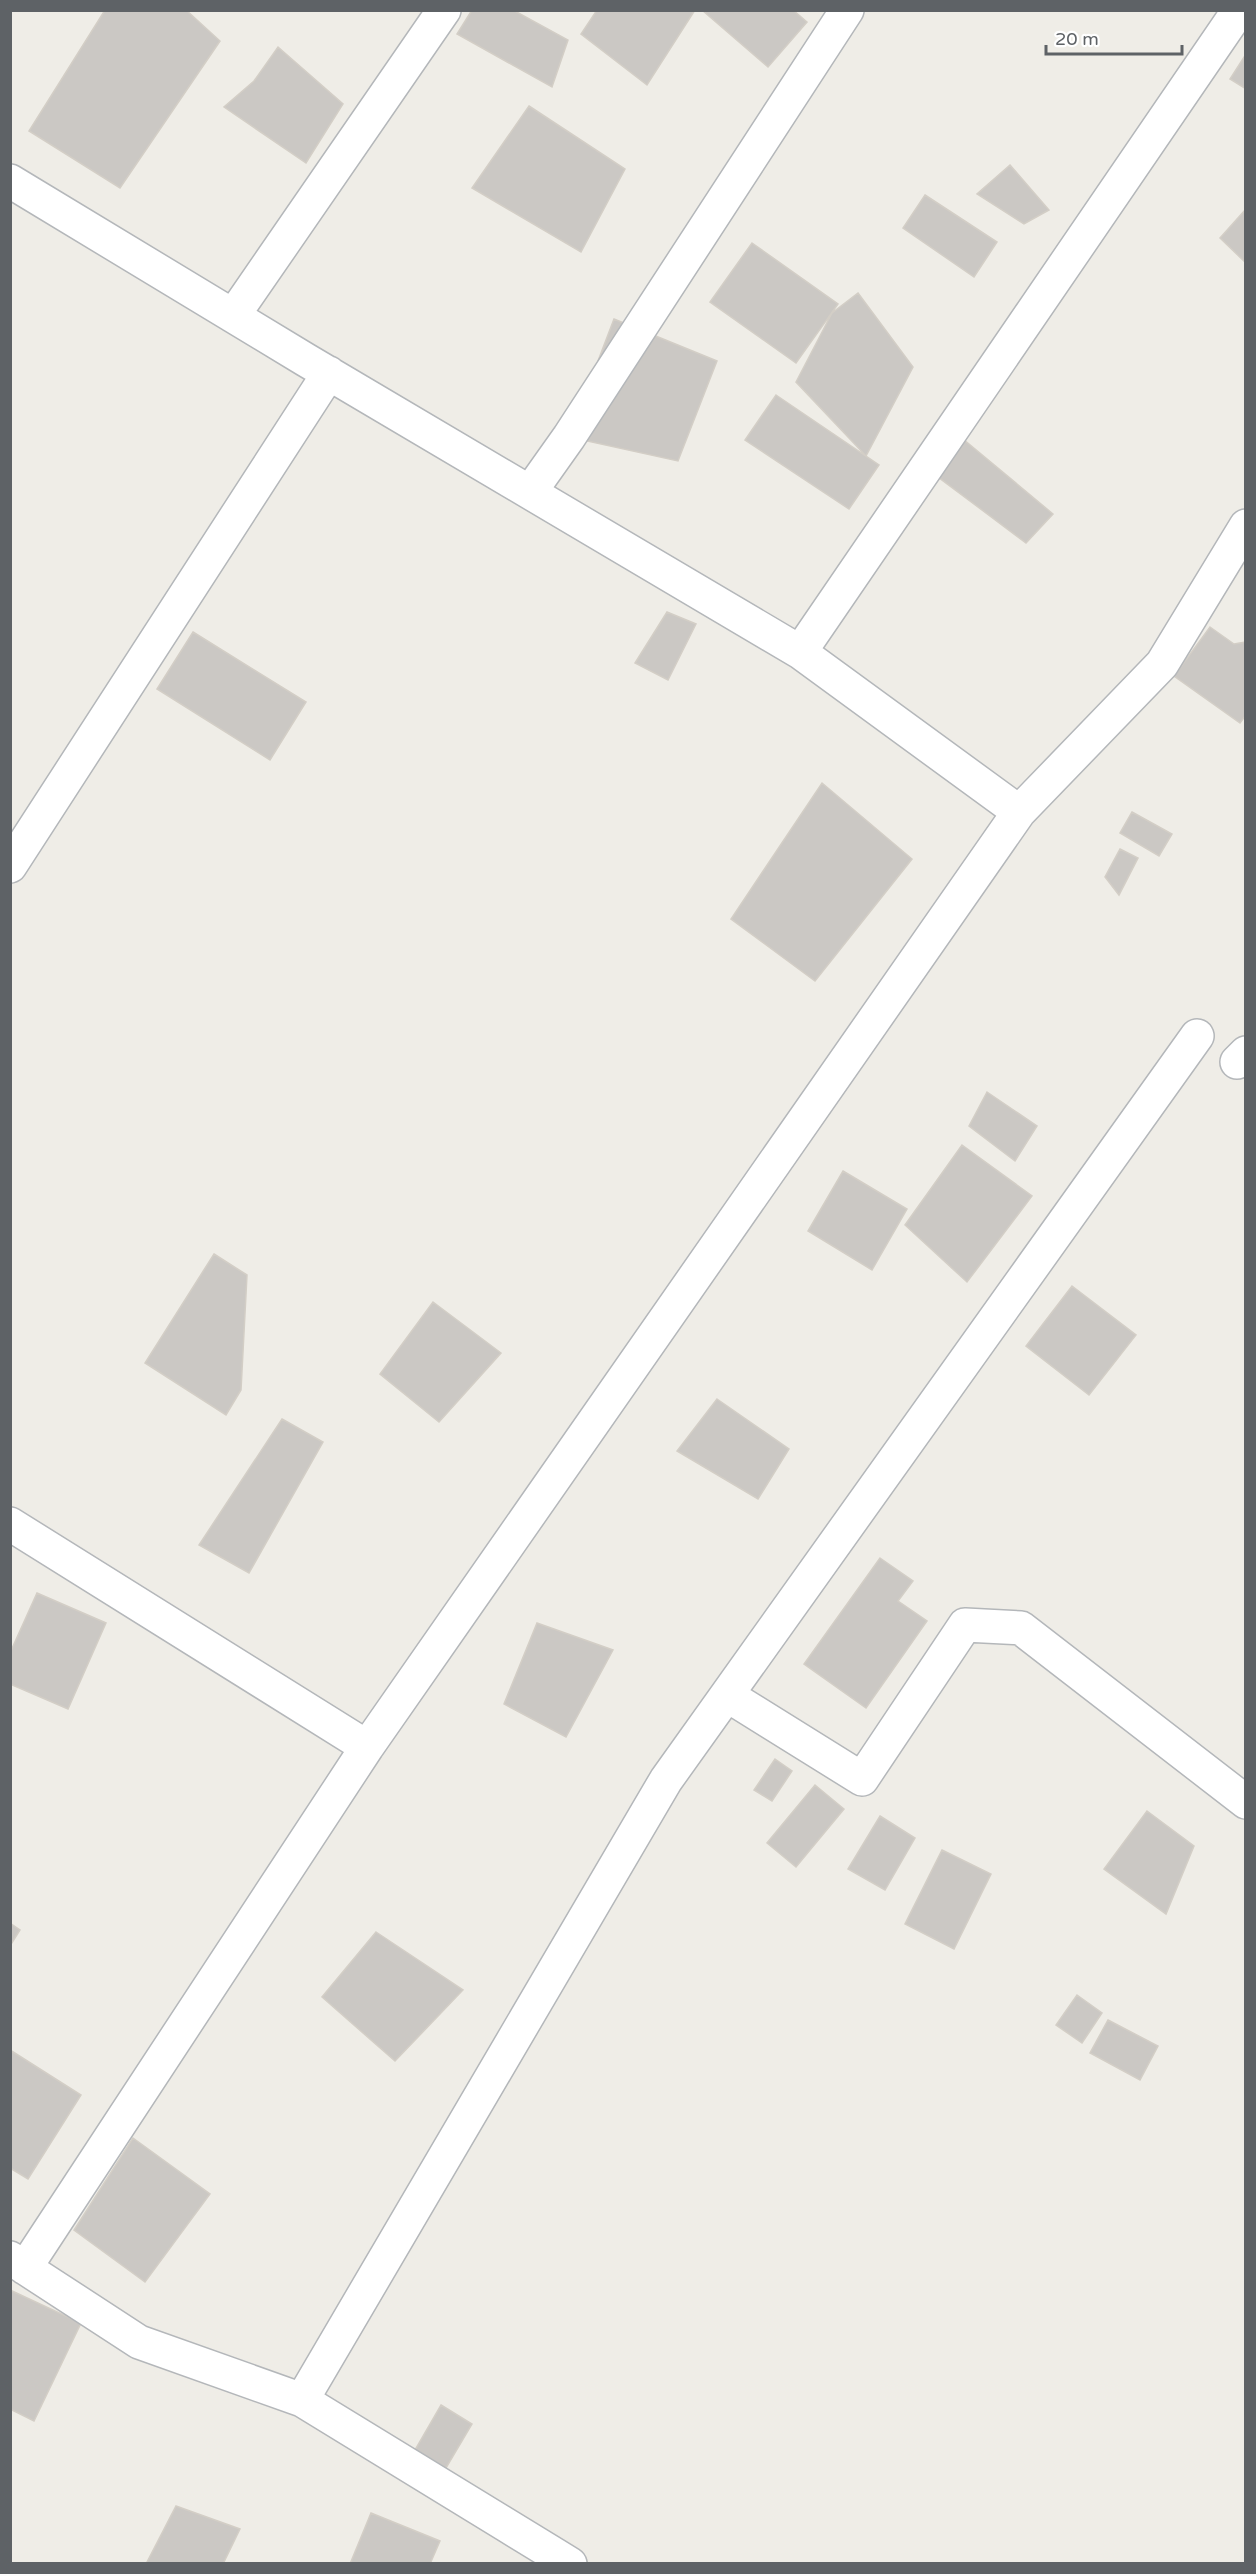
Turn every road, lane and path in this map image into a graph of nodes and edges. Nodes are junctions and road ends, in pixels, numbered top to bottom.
1 (444, 10) edge
2 (847, 10) edge
3 (1239, 10) edge
4 (10, 181) edge
5 (233, 316) junction
6 (329, 374) junction
7 (530, 492) junction
8 (1245, 526) edge
9 (800, 652) junction
10 (1019, 812) junction
11 (10, 866) edge
12 (1197, 1036) dead end
13 (10, 1524) edge
14 (727, 1695) junction
15 (367, 1747) junction
16 (1245, 1803) edge
17 (18, 2263) edge
18 (302, 2400) junction
19 (570, 2564) edge

1 - 5 street
2 - 7 street
3 - 9 street
4 - 5 street
5 - 6 street
6 - 7 street
6 - 11 street
7 - 9 street
8 - 10 street
9 - 10 street
10 - 15 street
12 - 14 street
13 - 15 street
14 - 16 street
14 - 18 street
15 - 17 street
17 - 18 street
18 - 19 street

